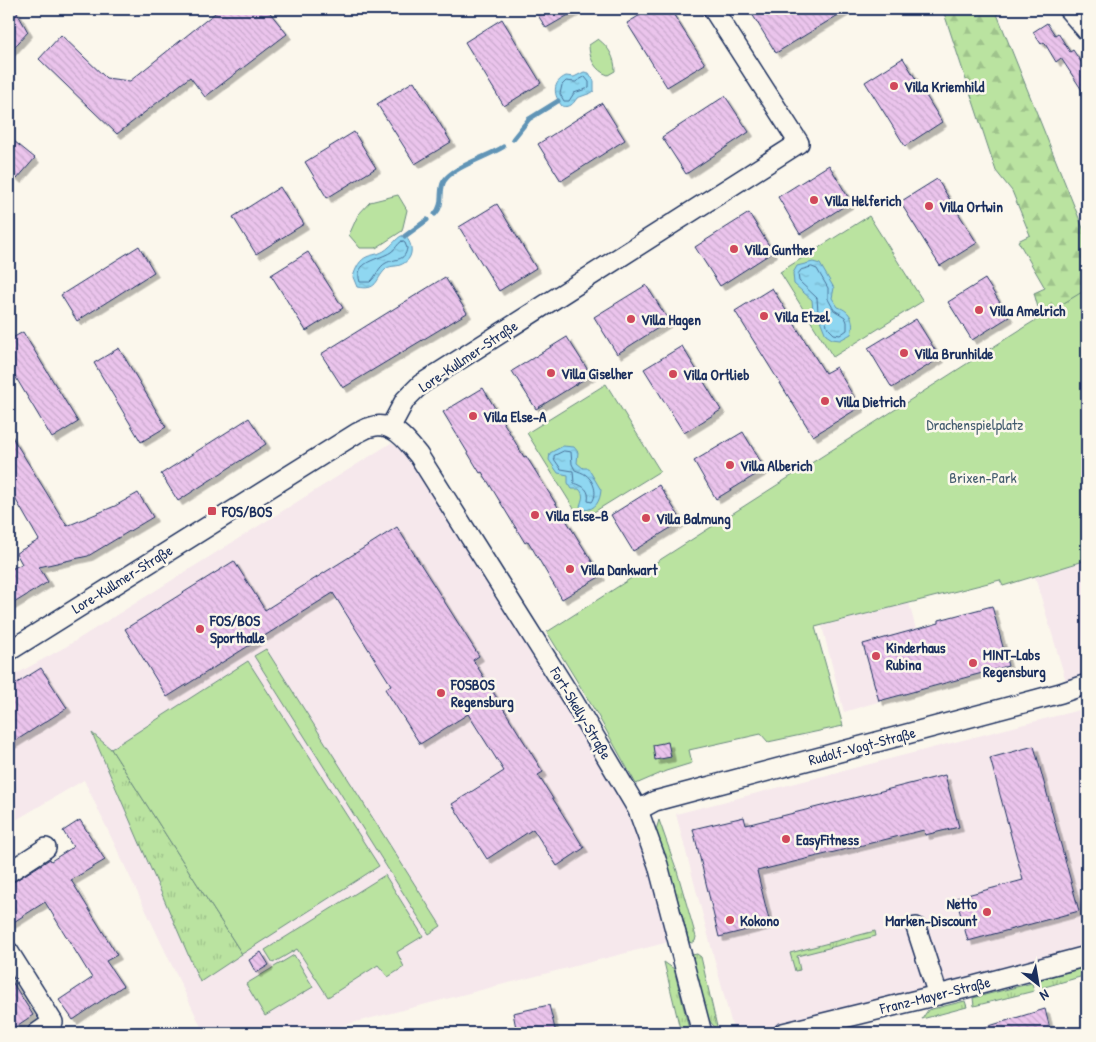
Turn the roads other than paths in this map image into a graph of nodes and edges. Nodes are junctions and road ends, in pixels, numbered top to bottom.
1 (713, 9) edge
2 (1068, 9) edge
3 (1087, 31) edge
4 (390, 428) junction
5 (9, 650) edge
6 (1087, 684) edge
7 (638, 810) junction
8 (46, 848) dead end
9 (9, 872) edge
10 (916, 927) dead end
11 (9, 952) edge
12 (1087, 956) edge
13 (938, 995) junction
14 (38, 1033) edge
15 (702, 1033) edge
16 (783, 1033) edge

1 - 4 street, Lore-Kullmer-Straße
2 - 3 street
4 - 5 street, Lore-Kullmer-Straße
4 - 7 street, Fort-Skelly-Straße
6 - 7 street, Rudolf-Vogt-Straße
7 - 15 street, Fort-Skelly-Straße
8 - 9 street
10 - 13 street
11 - 14 street
12 - 13 street, Franz-Mayer-Straße
13 - 16 street, Franz-Mayer-Straße

